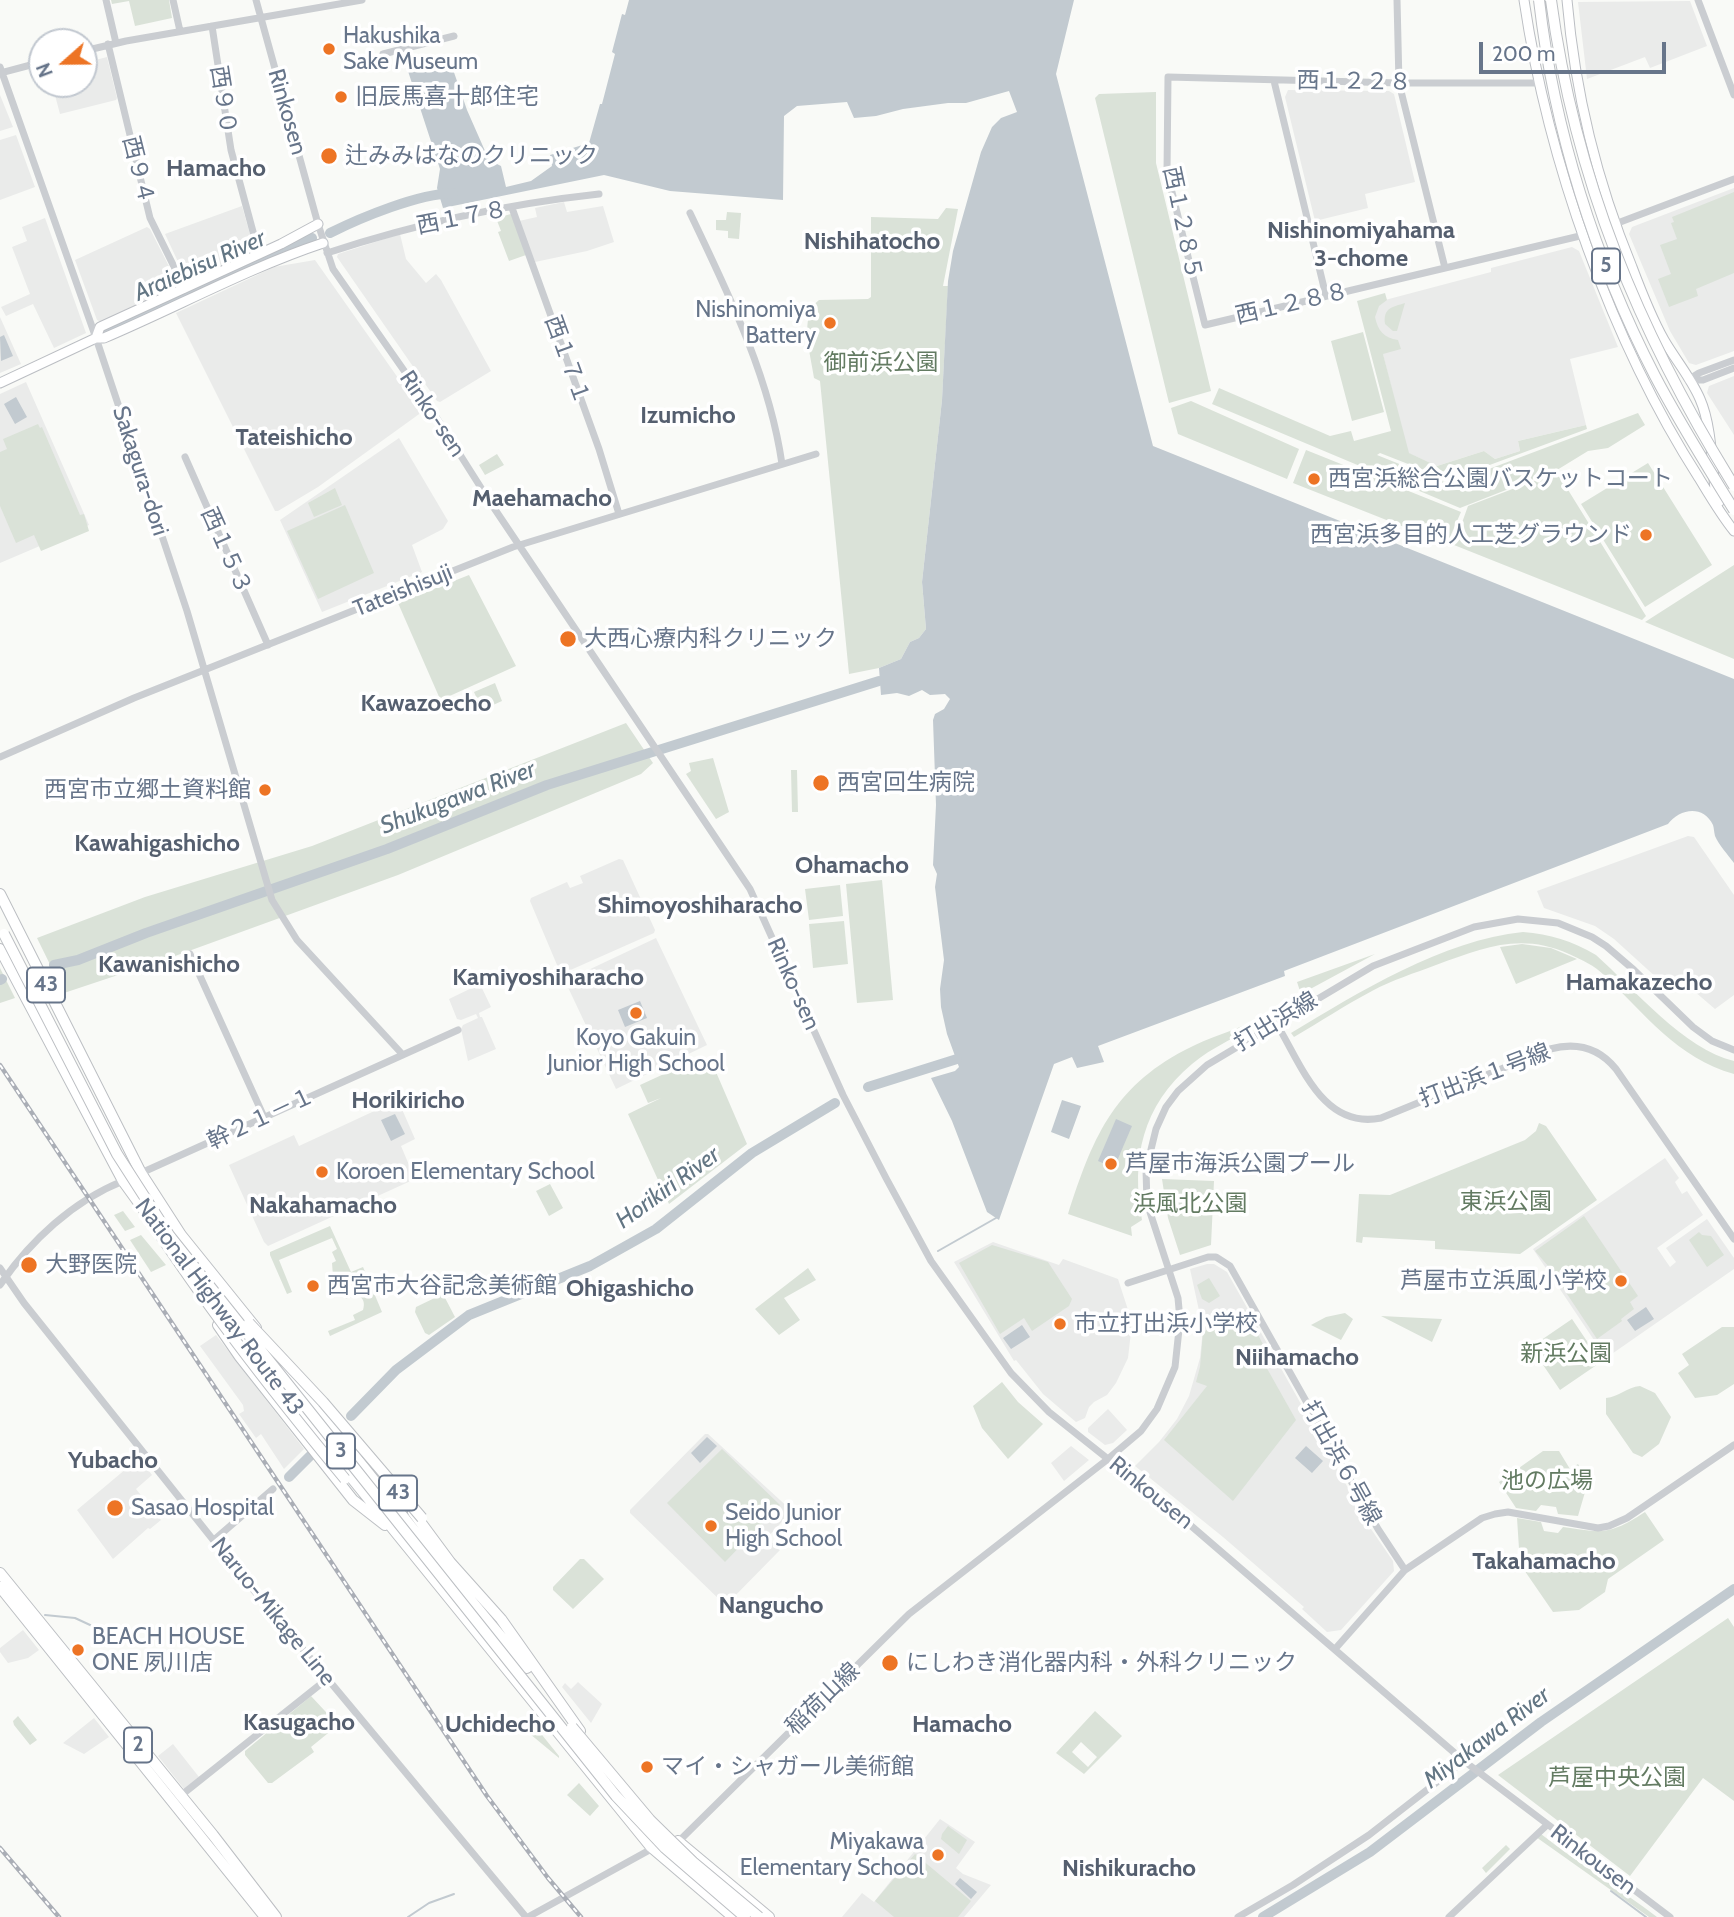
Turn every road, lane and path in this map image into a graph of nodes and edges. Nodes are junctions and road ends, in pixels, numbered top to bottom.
1 (106, 0) edge
2 (173, 0) edge
3 (256, 0) edge
4 (308, 0) edge
5 (362, 0) edge
6 (1397, 0) edge
7 (1524, 0) edge
8 (1539, 0) edge
9 (1551, 0) edge
10 (1567, 0) edge
11 (1698, 0) edge
12 (309, 9) junction
13 (260, 17) junction
14 (212, 26) junction
15 (180, 32) junction
16 (454, 36) dead end
17 (112, 43) junction
18 (98, 47) edge
19 (383, 54) dead end
20 (28, 65) edge
21 (1, 71) edge
22 (1168, 77) joint
23 (1275, 81) junction
24 (1399, 83) junction
25 (1540, 83) junction
26 (1734, 95) edge
27 (1734, 179) edge
28 (599, 194) dead end
29 (512, 208) junction
30 (690, 213) dead end
31 (317, 224) junction
32 (1615, 224) junction
33 (1584, 234) junction
34 (323, 243) junction
35 (259, 254) junction
36 (327, 254) junction
37 (1445, 268) junction
38 (185, 289) junction
39 (1326, 296) junction
40 (165, 305) junction
41 (1205, 325) joint
42 (96, 338) junction
43 (1734, 360) edge
44 (1734, 368) edge
45 (1688, 380) junction
46 (0, 383) edge
47 (816, 454) dead end
48 (185, 457) dead end
49 (782, 464) junction
50 (1734, 486) edge
51 (1734, 510) edge
52 (619, 514) junction
53 (1734, 530) edge
54 (519, 545) junction
55 (268, 645) junction
56 (206, 669) junction
57 (0, 757) edge
58 (0, 894) edge
59 (0, 905) edge
60 (4, 929) edge
61 (0, 948) edge
62 (190, 954) dead end
63 (1276, 1023) junction
64 (458, 1030) dead end
65 (1734, 1050) edge
66 (403, 1055) junction
67 (90, 1104) junction
68 (264, 1117) junction
69 (141, 1174) junction
70 (123, 1181) junction
71 (1734, 1238) edge
72 (0, 1269) edge
73 (1168, 1270) junction
74 (5, 1278) junction
75 (1128, 1283) dead end
76 (0, 1285) edge
77 (249, 1323) junction
78 (1734, 1445) edge
79 (1108, 1459) junction
80 (273, 1489) dead end
81 (391, 1527) junction
82 (214, 1539) junction
83 (450, 1562) junction
84 (1405, 1570) junction
85 (0, 1573) edge
86 (0, 1587) edge
87 (1335, 1649) junction
88 (327, 1679) junction
89 (1466, 1762) junction
90 (176, 1799) junction
91 (1547, 1825) junction
92 (680, 1843) junction
93 (651, 1847) junction
94 (265, 1917) edge
95 (276, 1917) edge
96 (527, 1917) edge
97 (733, 1917) edge
98 (745, 1917) edge
99 (759, 1917) edge
100 (769, 1917) edge
101 (1238, 1917) edge
102 (1449, 1917) edge
103 (1670, 1917) edge

1 - 17 street, 西９４
2 - 15 street
3 - 13 street, Rinkosen
4 - 12 street
5 - 12 street
6 - 24 street
7 - 25 main road
8 - 51 highway, 5, bridge
9 - 50 highway, 5, bridge
10 - 32 main road
11 - 26 street
12 - 13 street
13 - 14 street
13 - 31 street, Rinkosen
14 - 15 street
14 - 35 street, 西９０
15 - 17 street
16 - 19 street
17 - 18 street
17 - 38 street, 西９４
20 - 21 street
21 - 42 street, Sakagura-dori
22 - 23 street, 西１２２８
22 - 41 street, 西１２８５
23 - 24 street, 西１２２８
23 - 39 street
24 - 25 street, 西１２２８
24 - 37 street
25 - 33 main road
27 - 32 street
28 - 29 street, 西１７８
29 - 36 street, 西１７８
29 - 52 street, 西１７１
30 - 49 street
31 - 34 street, Rinko-sen
31 - 35 main road
32 - 33 main road
32 - 45 main road
33 - 37 street, 西１２８８
33 - 53 main road
34 - 36 street, Rinko-sen
34 - 40 main road
35 - 38 main road
36 - 54 street, Rinko-sen
37 - 39 street, 西１２８８
38 - 40 main road
39 - 41 street, 西１２８８
40 - 42 main road
42 - 46 main road
42 - 56 street, Sakagura-dori
43 - 45 street
44 - 45 street
45 - 53 main road
47 - 49 street, Tateishisuji
48 - 55 street, 西１５３
49 - 52 street, Tateishisuji
52 - 54 street, Tateishisuji
54 - 55 street, Tateishisuji
54 - 79 street, Rinko-sen
55 - 56 street, Tateishisuji
56 - 57 street, Tateishisuji
56 - 66 street, Sakagura-dori
58 - 69 highway, National Highway Route 43 / 43
59 - 60 highway
60 - 67 highway, 3, bridge
60 - 77 highway, 3
61 - 70 highway, National Highway Route 43 / 43
62 - 68 street
63 - 65 street, 打出浜線
63 - 71 street, 打出浜１号線
63 - 73 street, 打出浜線
64 - 66 street, 幹２１－１
66 - 68 street, 幹２１－１
67 - 81 highway, bridge
67 - 98 highway, 3, bridge
68 - 69 street, 幹２１－１
69 - 83 highway, National Highway Route 43 / 43
70 - 74 street
70 - 81 highway, National Highway Route 43 / 43
72 - 74 street, Naruo-Mikage Line
73 - 75 street, 打出浜６号線
73 - 79 street, 打出浜線
73 - 84 street, 打出浜６号線
74 - 76 street
74 - 82 street, Naruo-Mikage Line
77 - 83 highway, bridge
77 - 99 highway, 3, bridge
78 - 84 street
79 - 87 street, Rinkousen
79 - 92 street, 稲荷山線
80 - 82 street
81 - 93 highway, National Highway Route 43 / 43
82 - 88 street, Naruo-Mikage Line
83 - 92 highway, National Highway Route 43 / 43
84 - 87 street
85 - 90 highway, 2
86 - 90 highway, 2
87 - 89 street, Rinkousen
88 - 90 street
88 - 96 street, Naruo-Mikage Line
89 - 91 street, Rinkousen
89 - 101 street
90 - 94 highway, 2
90 - 95 highway, 2
91 - 102 street
91 - 103 street, Rinkousen
92 - 93 street
92 - 100 highway, National Highway Route 43 / 43
93 - 96 street
93 - 97 highway, National Highway Route 43 / 43

